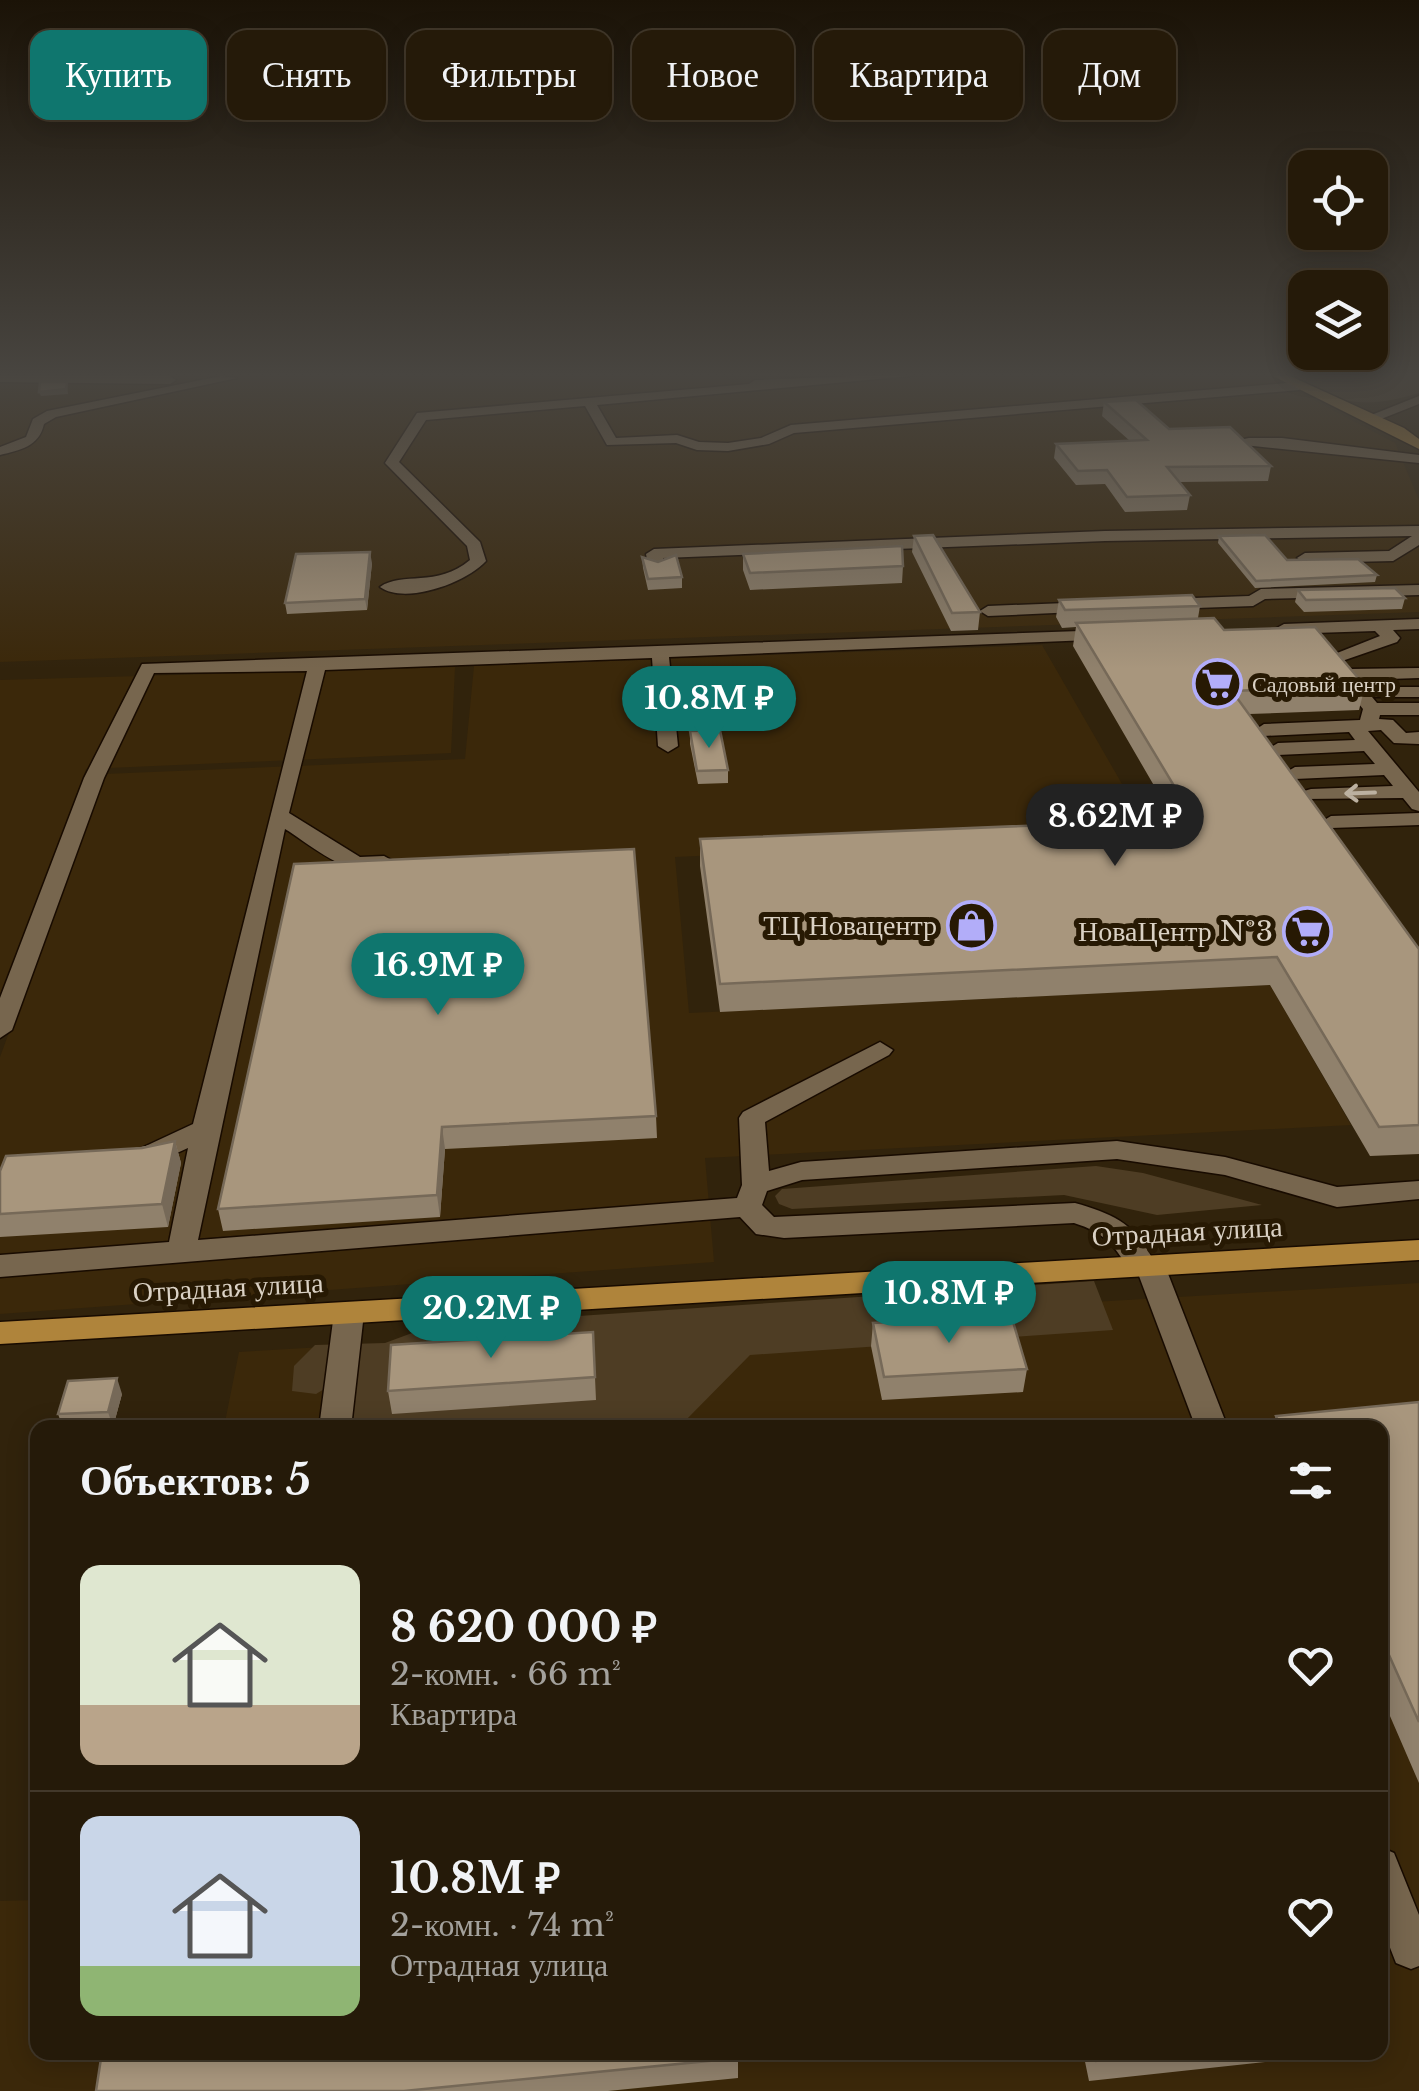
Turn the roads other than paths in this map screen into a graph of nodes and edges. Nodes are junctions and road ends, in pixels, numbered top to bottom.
1 (402, 474) edge
2 (1419, 535) edge
3 (1305, 558) edge
4 (656, 565) edge
5 (388, 587) dead end
6 (1419, 590) edge
7 (1140, 605) edge
8 (1102, 606) edge
9 (988, 610) dead end
10 (1419, 624) edge
11 (1260, 630) edge
12 (1385, 632) junction
13 (1125, 634) edge
14 (1419, 638) edge
15 (660, 652) junction
16 (317, 665) junction
17 (1419, 674) edge
18 (1344, 675) junction
19 (1358, 692) junction
20 (1419, 692) edge
21 (1419, 710) edge
22 (1366, 726) junction
23 (1264, 730) edge
24 (1419, 738) edge
25 (668, 746) dead end
26 (1278, 749) edge
27 (1390, 770) junction
28 (1295, 773) edge
29 (1311, 795) edge
30 (1414, 798) edge
31 (278, 815) junction
32 (1419, 818) edge
33 (1331, 822) edge
34 (406, 861) edge
35 (0, 1030) edge
36 (880, 1050) dead end
37 (206, 1128) junction
38 (129, 1158) edge
39 (1419, 1190) edge
40 (751, 1196) junction
41 (1419, 1250) edge
42 (182, 1252) junction
43 (0, 1266) edge
44 (1145, 1266) junction
45 (349, 1313) junction
46 (0, 1333) edge
47 (336, 1420) edge
48 (1209, 1420) edge
49 (1388, 1888) edge
50 (1411, 1948) dead end

1 - 5 lane
2 - 3 lane
2 - 4 lane
6 - 7 lane
8 - 9 lane
10 - 12 lane
11 - 12 lane
12 - 14 lane
12 - 18 lane
13 - 15 lane
15 - 16 lane
15 - 25 lane
16 - 31 lane
16 - 35 lane
17 - 18 lane
18 - 19 lane
19 - 20 lane
19 - 22 lane
21 - 22 lane
22 - 23 lane
22 - 24 lane
22 - 26 lane
22 - 27 lane
27 - 28 lane
27 - 30 lane
30 -> 29 lane
31 - 34 lane
31 - 37 lane
32 - 33 lane
36 - 40 lane
37 - 38 lane
37 - 42 lane
39 - 40 lane
40 - 42 lane
40 - 44 lane
41 - 44 main road, Отрадная улица
42 - 43 lane
44 - 45 main road, Отрадная улица
44 - 48 lane
45 - 46 main road, Отрадная улица
45 - 47 lane
49 - 50 lane

